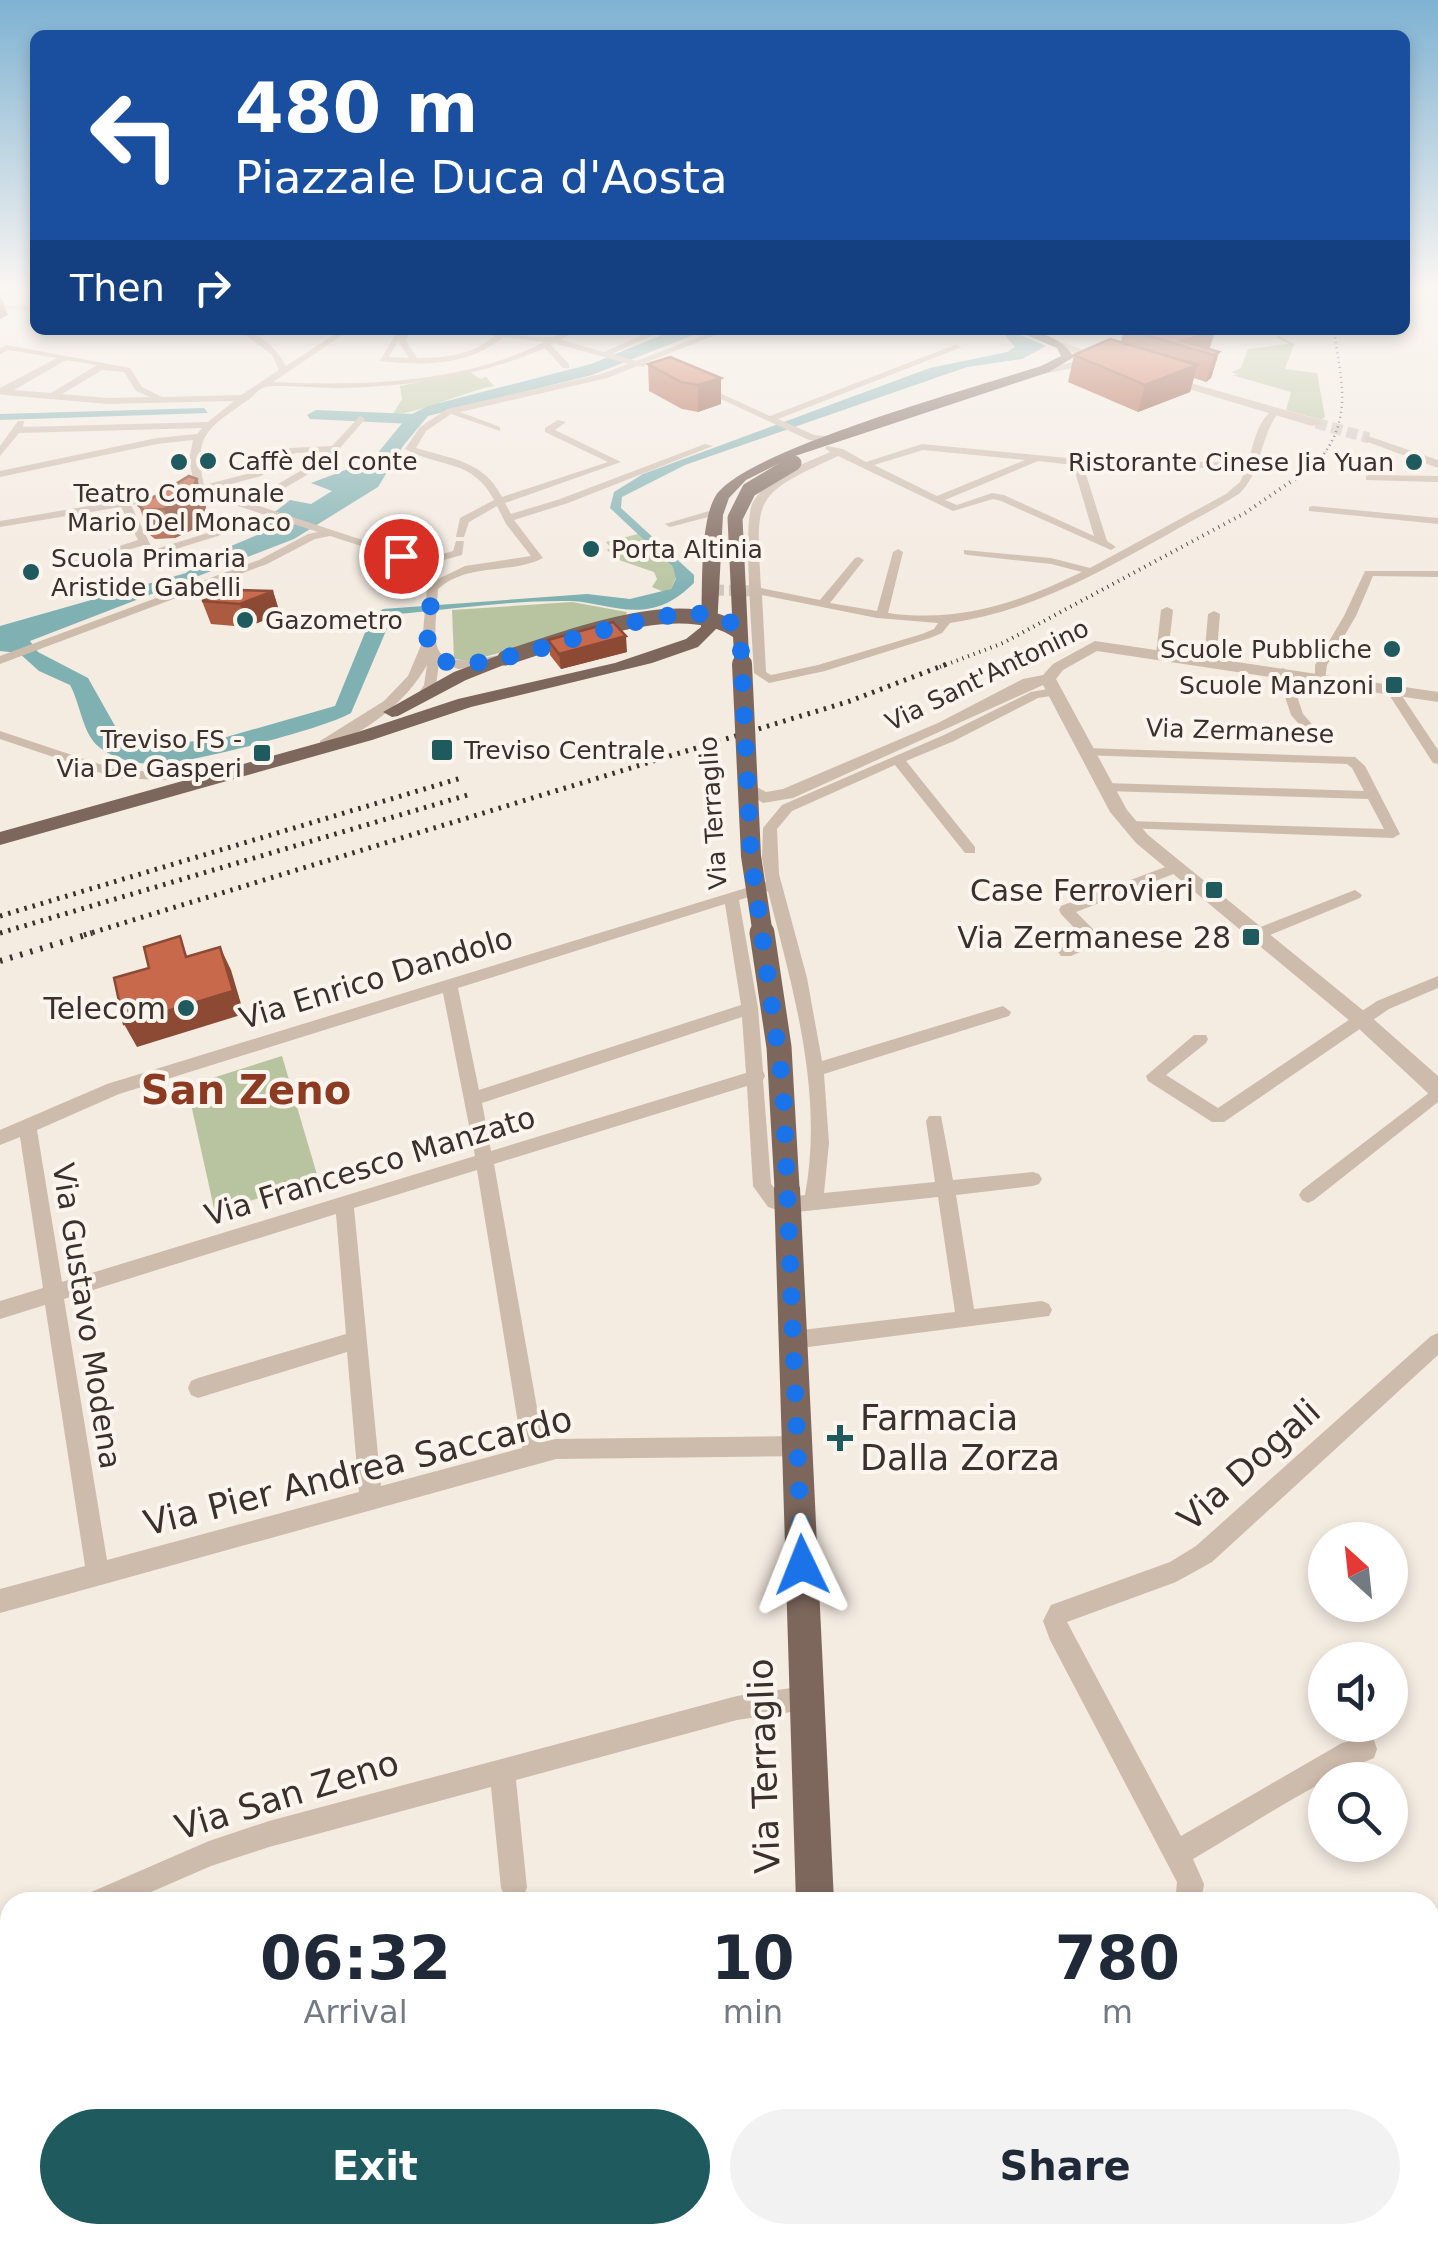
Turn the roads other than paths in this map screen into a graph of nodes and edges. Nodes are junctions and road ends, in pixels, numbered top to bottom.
1 (64, 390) edge
2 (141, 390) edge
3 (258, 390) edge
4 (546, 390) edge
5 (704, 390) edge
6 (848, 390) edge
7 (983, 390) edge
8 (1203, 390) edge
9 (2, 392) edge
10 (51, 398) junction
11 (158, 398) junction
12 (246, 398) junction
13 (450, 411) junction
14 (1275, 411) junction
15 (360, 420) dead end
16 (772, 420) junction
17 (561, 422) dead end
18 (1316, 423) tunnel mouth
19 (0, 424) edge
20 (207, 425) junction
21 (19, 426) junction
22 (496, 429) dead end
23 (199, 438) junction
24 (708, 446) dead end
25 (834, 446) junction
26 (334, 449) junction
27 (1438, 452) edge
28 (0, 453) edge
29 (1040, 458) junction
30 (805, 460) junction
31 (1076, 462) junction
32 (1438, 464) edge
33 (865, 465) junction
34 (1251, 466) junction
35 (0, 474) edge
36 (1369, 478) dead end
37 (1438, 479) edge
38 (200, 490) junction
39 (938, 499) junction
40 (500, 501) junction
41 (125, 504) junction
42 (246, 508) junction
43 (1313, 509) dead end
44 (716, 512) junction
45 (508, 518) junction
46 (1438, 521) edge
47 (0, 524) edge
48 (670, 524) dead end
49 (217, 533) dead end
50 (319, 533) junction
51 (144, 542) junction
52 (1102, 543) junction
53 (459, 546) junction
54 (898, 552) dead end
55 (968, 552) dead end
56 (1124, 554) junction
57 (401, 556) junction
58 (434, 560) junction
59 (860, 560) dead end
60 (61, 568) dead end
61 (472, 568) junction
62 (1090, 571) junction
63 (450, 573) junction
64 (1438, 574) edge
65 (758, 591) junction
66 (432, 600) junction
67 (824, 603) junction
68 (1166, 610) dead end
69 (882, 613) junction
70 (1214, 614) dead end
71 (946, 620) junction
72 (740, 632) junction
73 (430, 643) junction
74 (1162, 654) junction
75 (505, 658) junction
76 (4, 659) edge
77 (1210, 661) junction
78 (1283, 672) junction
79 (1319, 678) junction
80 (1050, 685) junction
81 (1392, 690) junction
82 (422, 697) junction
83 (1438, 697) edge
84 (1200, 733) dead end
85 (0, 735) edge
86 (325, 744) junction
87 (1085, 752) junction
88 (301, 754) junction
89 (898, 760) junction
90 (1438, 760) edge
91 (255, 768) junction
92 (748, 786) junction
93 (1105, 786) junction
94 (1372, 795) junction
95 (1129, 825) junction
96 (0, 839) edge
97 (970, 850) dead end
98 (1176, 868) junction
99 (774, 884) junction
100 (1355, 895) dead end
101 (731, 897) junction
102 (1258, 934) junction
103 (1066, 952) dead end
104 (1438, 982) edge
105 (449, 984) junction
106 (750, 1008) junction
107 (1003, 1012) dead end
108 (1363, 1021) junction
109 (1200, 1039) dead end
110 (815, 1070) junction
111 (757, 1076) junction
112 (1438, 1091) edge
113 (473, 1099) junction
114 (935, 1121) dead end
115 (27, 1125) junction
116 (0, 1138) edge
117 (485, 1163) junction
118 (1033, 1179) dead end
119 (945, 1188) junction
120 (1308, 1194) dead end
121 (796, 1199) junction
122 (344, 1205) junction
123 (53, 1294) junction
124 (0, 1310) edge
125 (1042, 1310) dead end
126 (966, 1320) junction
127 (357, 1340) junction
128 (793, 1340) junction
129 (1438, 1342) edge
130 (198, 1388) dead end
131 (798, 1446) junction
132 (534, 1454) junction
133 (371, 1500) junction
134 (98, 1575) junction
135 (0, 1601) edge
136 (805, 1698) junction
137 (1365, 1749) dead end
138 (502, 1772) junction
139 (1176, 1854) junction
140 (514, 1888) dead end
141 (121, 1892) edge
142 (814, 1892) edge
143 (1190, 1892) edge

1 - 10 street
2 - 11 street
3 - 12 street
4 - 13 street
5 - 16 street
6 - 16 street
7 - 25 main road
8 - 14 street
9 - 10 street
10 - 11 street
11 - 12 street
12 - 20 street
13 - 22 street
13 - 40 street
14 - 18 street
14 - 34 street
15 - 26 street
16 - 25 street
17 - 40 street
19 - 21 street
20 - 21 street
20 - 23 street
21 - 28 street
23 - 35 street
23 - 38 street
24 - 45 street
25 - 30 main road, Via Terraglio
25 - 33 street
25 - 44 main road
26 - 38 street
26 - 42 street
27 - 32 street
29 - 31 street
29 - 33 street
29 - 39 street
30 - 65 street
30 - 72 main road, Via Terraglio, bridge
31 - 34 street
31 - 52 street
33 - 39 street
34 - 56 street
36 - 37 street
38 - 41 street
38 - 42 street
39 - 52 street
40 - 45 street
40 - 53 street
41 - 47 street
41 - 51 street
42 - 50 street
43 - 46 street
44 - 48 street
44 - 88 main road
45 - 61 street
49 - 51 street
50 - 57 street
50 - 76 street
51 - 60 street
52 - 56 street
53 - 58 street
53 - 61 street
54 - 69 street
55 - 62 street
56 - 62 street
57 - 58 street
57 - 66 street
58 - 63 street
59 - 67 street
61 - 63 street
62 - 71 street
63 - 66 street
64 - 79 street
65 - 67 street
65 - 71 street
66 - 73 street
67 - 69 street
68 - 74 street
69 - 71 street
70 - 77 street
72 - 75 main road, bridge
72 - 92 main road, Via Terraglio, bridge
73 - 75 street
73 - 82 street
73 - 86 street
74 - 77 street, Via Sant'Antonino
74 - 80 street, Via Sant'Antonino
75 - 82 main road
77 - 78 street, Via Sant'Antonino
78 - 79 street, Via Sant'Antonino
78 - 84 street
79 - 81 street, Via Sant'Antonino
80 - 87 street
80 - 89 street
80 - 92 street, Via Sant'Antonino
81 - 83 street, Via Sant'Antonino
81 - 90 street
82 - 86 main road
85 - 91 street
86 - 88 main road
87 - 93 street
87 - 94 street, Via Zermanese
88 - 91 main road
89 - 97 street
89 - 99 street, Via Terraglio
91 - 96 main road
92 - 121 main road, Via Terraglio, bridge
93 - 94 street, Via Zermanese
93 - 95 street
94 - 95 street, Via Zermanese
95 - 98 street
98 - 102 street
98 - 103 street
99 - 101 street, Via Enrico Dandolo
99 - 110 street, Via Terraglio
100 - 102 street
101 - 105 street, Via Enrico Dandolo
101 - 106 street, Via Terraglio
102 - 108 street
104 - 108 street
105 - 113 street
105 - 115 street, Via Enrico Dandolo
106 - 111 street, Via Terraglio
106 - 113 street
107 - 110 street
108 - 109 street
108 - 112 street
110 - 121 street, Via Terraglio
111 - 117 street, Via Francesco Manzato
111 - 121 street, Via Terraglio
112 - 120 street
113 - 117 street
114 - 119 street
115 - 116 street, Via Enrico Dandolo
115 - 123 street, Via Gustavo Modena
117 - 122 street, Via Francesco Manzato
117 - 132 street
118 - 119 street
119 - 121 street
119 - 126 street
121 - 128 main road, Via Terraglio
122 - 123 street, Via Francesco Manzato
122 - 127 street
123 - 124 street, Via Francesco Manzato
123 - 134 street, Via Gustavo Modena
125 - 126 street
126 - 128 street
127 - 130 street
127 - 133 street
128 - 131 main road, Via Terraglio
129 - 139 street, Via Dogali
131 - 132 street, Via Pier Andrea Saccardo
131 - 136 main road, Via Terraglio
132 - 133 street, Via Pier Andrea Saccardo
133 - 134 street, Via Pier Andrea Saccardo
134 - 135 street, Via Pier Andrea Saccardo
136 - 138 street, Via San Zeno
136 - 142 main road, Via Terraglio
137 - 139 street
138 - 140 street
138 - 141 street, Via San Zeno
139 - 143 street, Via Dogali

